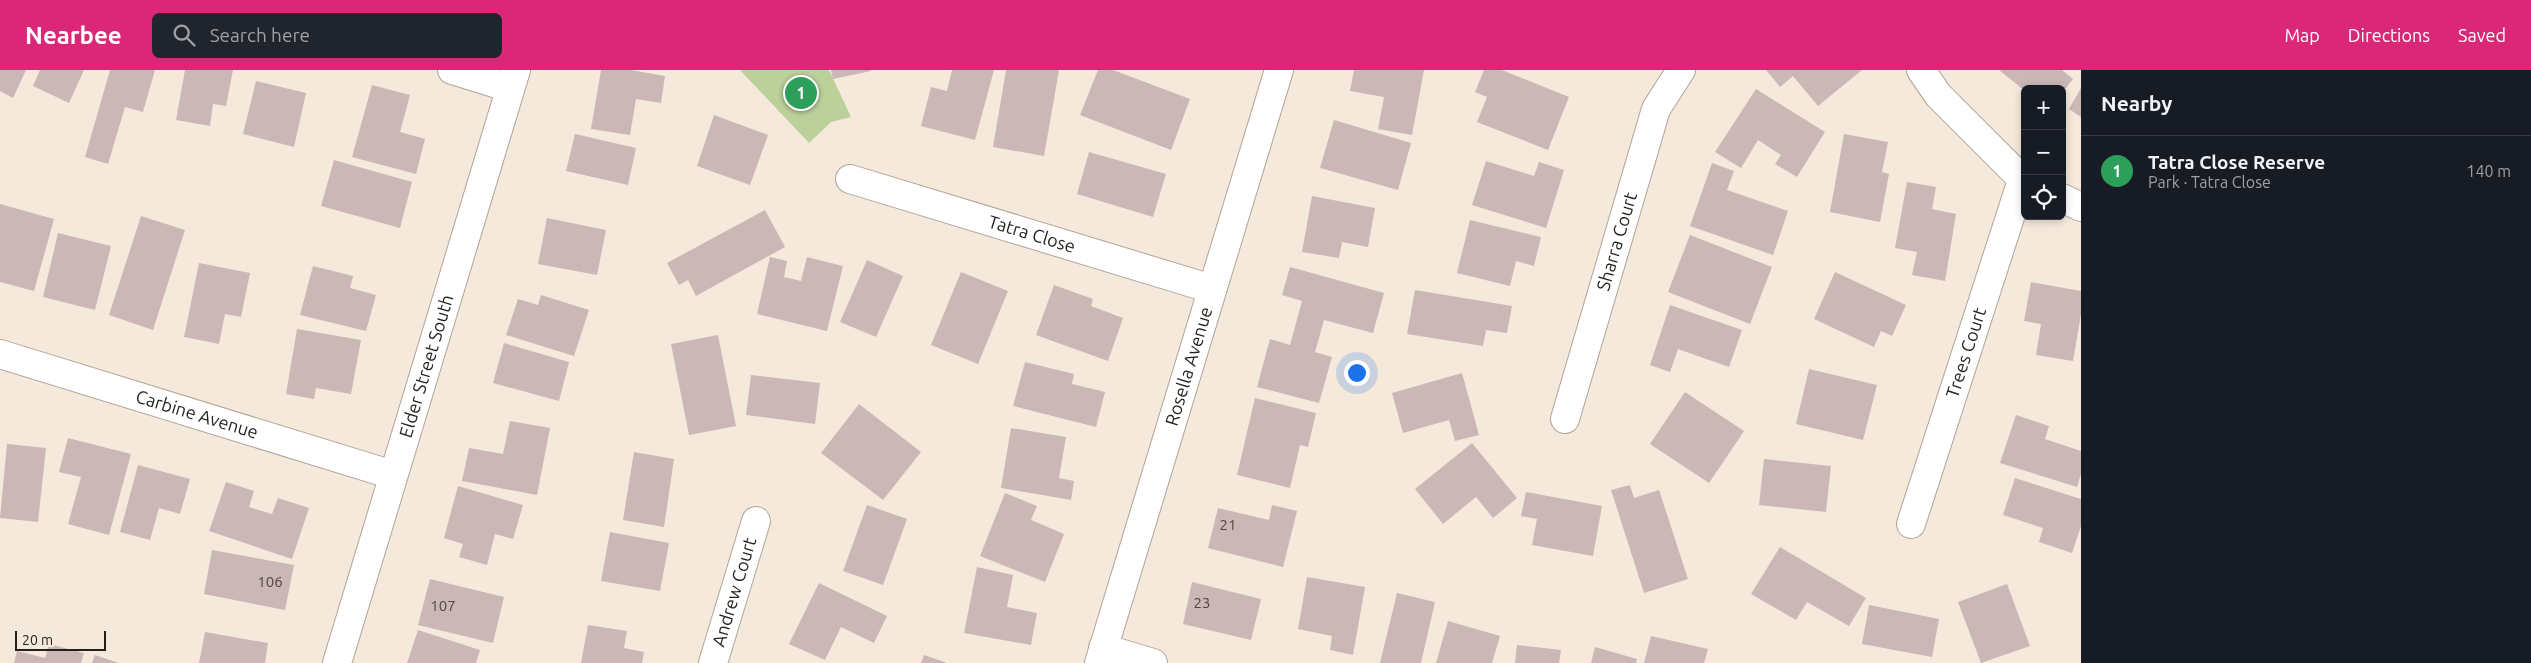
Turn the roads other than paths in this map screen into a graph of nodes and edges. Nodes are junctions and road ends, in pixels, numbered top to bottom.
1 (452, 70) edge
2 (1279, 70) edge
3 (1681, 70) edge
4 (1921, 70) edge
5 (513, 79) edge
6 (2021, 179) edge
7 (850, 180) dead end
8 (2021, 187) edge
9 (2066, 200) edge
10 (2081, 207) edge
11 (1212, 289) junction
12 (0, 354) edge
13 (1565, 419) dead end
14 (393, 475) junction
15 (756, 521) dead end
16 (1911, 524) dead end
17 (1101, 656) edge
18 (337, 663) edge
19 (713, 663) edge
20 (1153, 663) edge

1 - 5 street
2 - 11 street, Rosella Avenue
3 - 13 street, Sharra Court
4 - 6 street
5 - 14 street, Elder Street South
7 - 11 street, Tatra Close
8 - 16 street, Trees Court
9 - 10 street
11 - 17 street, Rosella Avenue
12 - 14 street, Carbine Avenue
14 - 18 street, Elder Street South
15 - 19 street, Andrew Court
17 - 20 street

